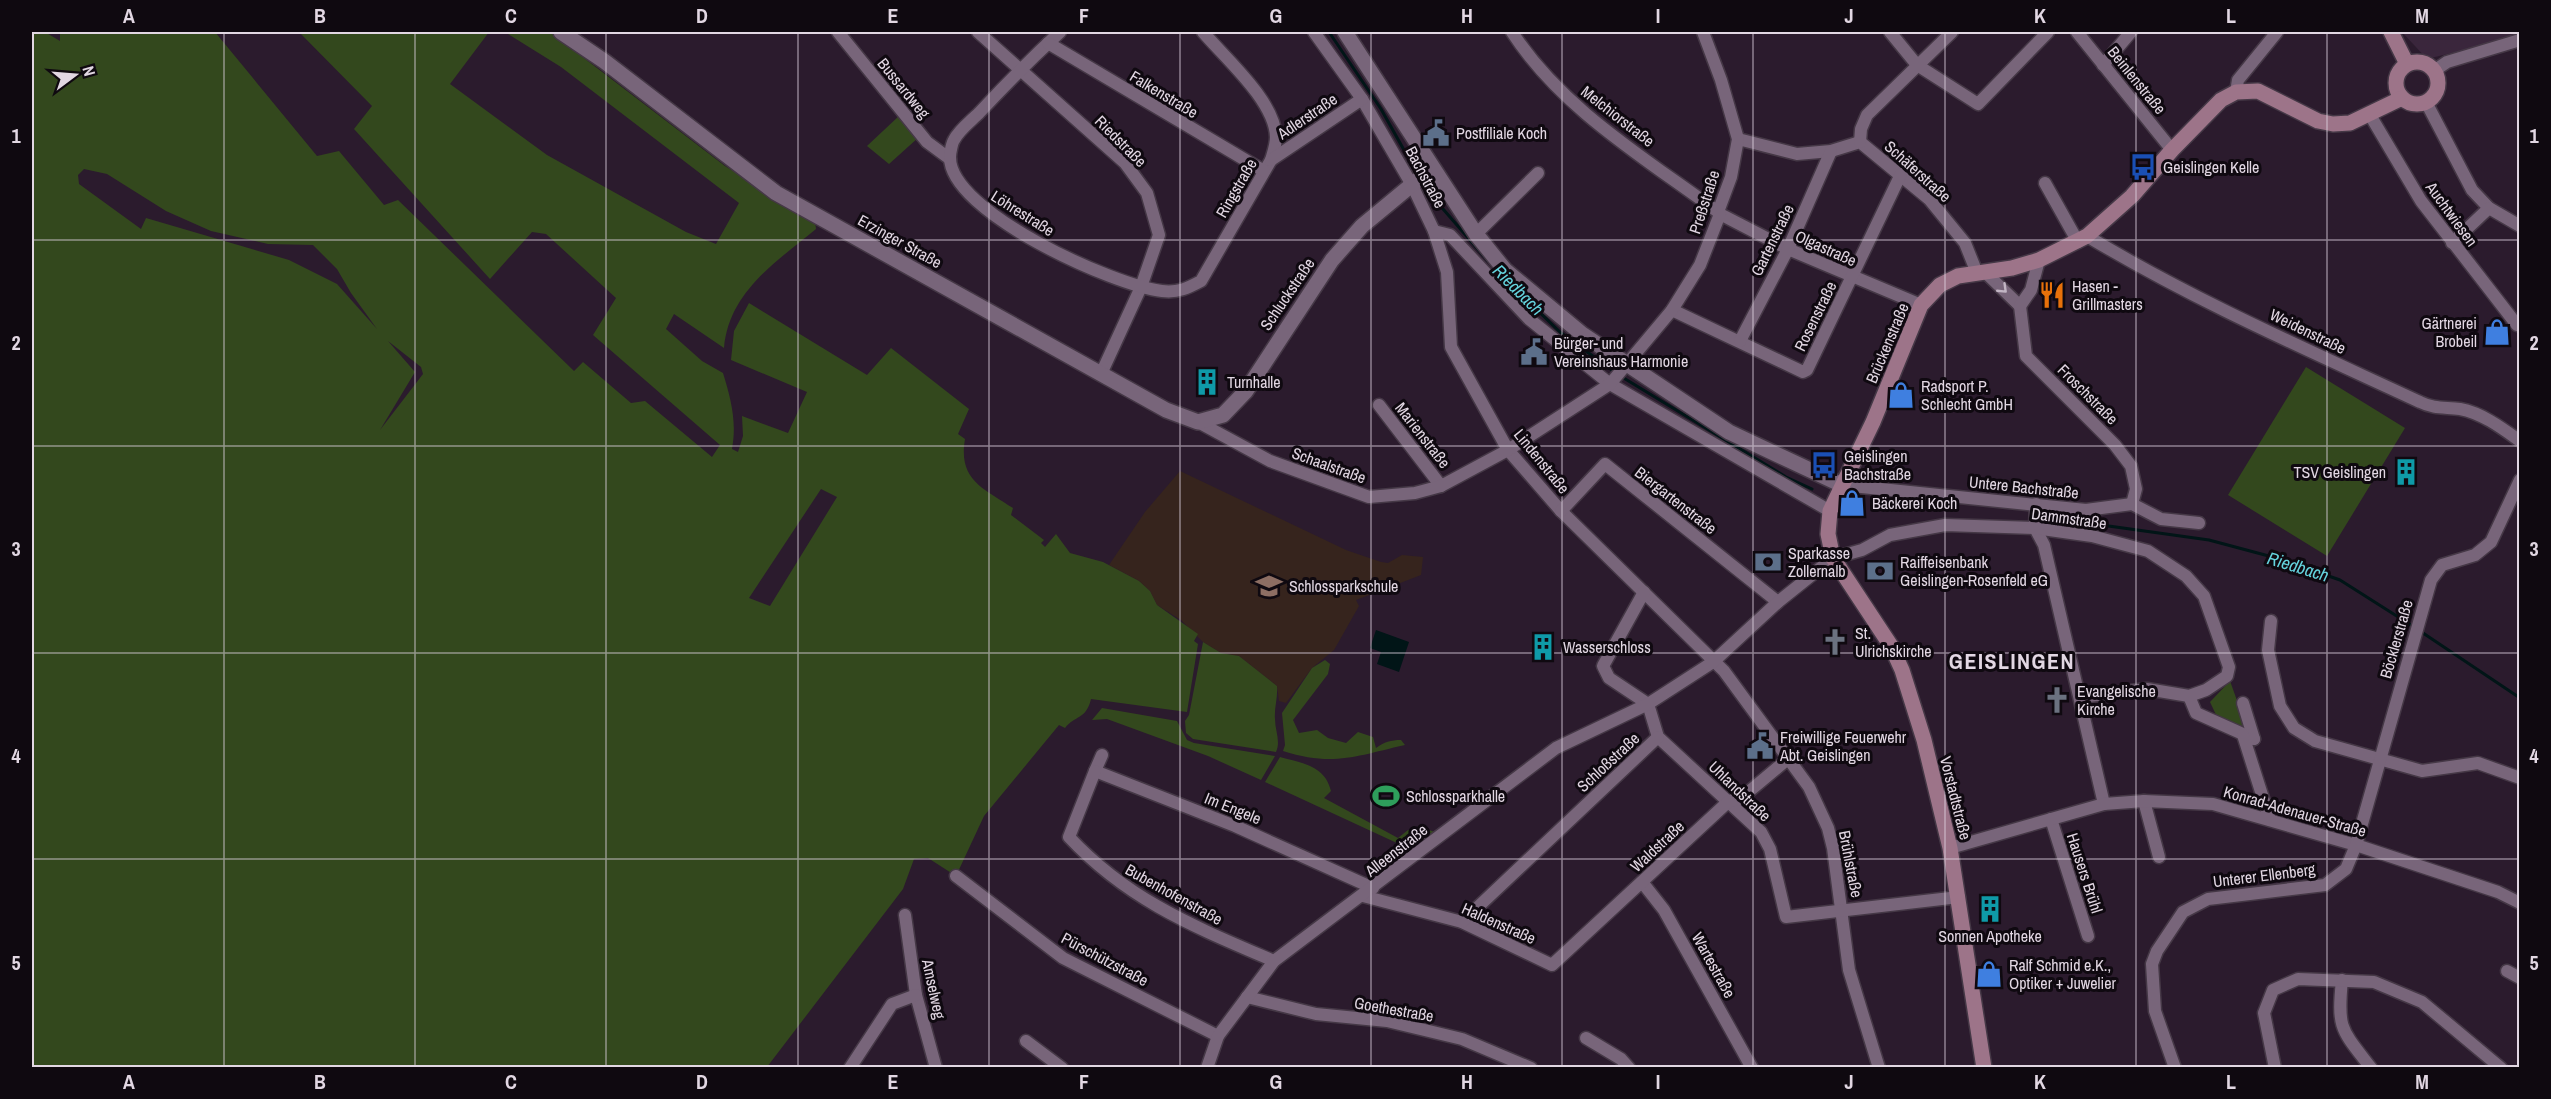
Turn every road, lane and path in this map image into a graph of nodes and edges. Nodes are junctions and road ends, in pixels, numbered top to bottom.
1 (561, 32) edge
2 (838, 32) edge
3 (978, 32) edge
4 (1060, 32) edge
5 (1203, 32) edge
6 (1314, 32) edge
7 (1345, 32) edge
8 (1512, 32) edge
9 (1703, 32) edge
10 (1890, 32) edge
11 (1952, 32) edge
12 (2048, 32) edge
13 (2077, 32) edge
14 (2131, 32) edge
15 (2277, 32) edge
16 (2391, 32) edge
17 (2520, 40) edge
18 (1048, 43) junction
19 (2407, 64) junction
20 (1917, 65) junction
21 (2103, 65) junction
22 (1020, 69) junction
23 (2434, 71) junction
24 (2236, 92) junction
25 (2402, 98) junction
26 (1362, 99) junction
27 (2426, 102) junction
28 (2370, 115) junction
29 (1738, 139) junction
30 (1860, 142) junction
31 (2172, 150) junction
32 (1831, 151) junction
33 (950, 159) junction
34 (1271, 160) junction
35 (1264, 171) junction
36 (1538, 173) dead end
37 (1901, 174) junction
38 (1421, 177) junction
39 (2045, 183) dead end
40 (2489, 208) junction
41 (1719, 213) junction
42 (2520, 226) edge
43 (1434, 231) junction
44 (1476, 234) junction
45 (2083, 239) junction
46 (2452, 243) junction
47 (1788, 249) junction
48 (2039, 260) junction
49 (1981, 272) junction
50 (1852, 277) junction
51 (1141, 286) junction
52 (1921, 305) junction
53 (2020, 306) junction
54 (1672, 310) junction
55 (1537, 312) junction
56 (2517, 325) dead end
57 (1740, 341) junction
58 (1101, 374) junction
59 (1617, 374) junction
60 (1379, 405) dead end
61 (1198, 422) junction
62 (2520, 441) edge
63 (1508, 450) junction
64 (2520, 480) edge
65 (1842, 485) junction
66 (1441, 486) junction
67 (2036, 504) junction
68 (2132, 504) junction
69 (1561, 511) junction
70 (1830, 511) junction
71 (2199, 523) dead end
72 (2035, 528) junction
73 (1833, 558) junction
74 (1644, 592) junction
75 (1778, 602) junction
76 (2271, 621) dead end
77 (1713, 662) junction
78 (2189, 696) junction
79 (2080, 697) junction
80 (2243, 703) dead end
81 (1648, 704) junction
82 (1658, 737) junction
83 (2248, 737) junction
84 (1102, 755) dead end
85 (1789, 758) junction
86 (2380, 760) junction
87 (1095, 771) junction
88 (2520, 778) edge
89 (1729, 801) junction
90 (2144, 801) junction
91 (2104, 804) junction
92 (2050, 819) junction
93 (2270, 820) junction
94 (2356, 845) junction
95 (1950, 848) junction
96 (2159, 857) dead end
97 (956, 876) dead end
98 (1642, 882) junction
99 (1373, 888) junction
100 (1362, 896) junction
101 (1959, 897) junction
102 (2520, 903) edge
103 (1843, 911) junction
104 (905, 915) dead end
105 (1462, 922) junction
106 (2088, 936) dead end
107 (1274, 961) junction
108 (1552, 965) joint
109 (2507, 971) dead end
110 (2520, 978) edge
111 (2342, 980) junction
112 (916, 996) junction
113 (1247, 997) junction
114 (1218, 1036) junction
115 (1586, 1038) dead end
116 (1026, 1041) dead end
117 (850, 1068) edge
118 (936, 1068) edge
119 (1062, 1068) edge
120 (1207, 1068) edge
121 (1531, 1068) edge
122 (1629, 1068) edge
123 (1752, 1068) edge
124 (1879, 1068) edge
125 (1984, 1068) edge
126 (2175, 1068) edge
127 (2275, 1068) edge
128 (2371, 1068) edge
129 (2501, 1068) edge

1 - 58 street, Erzinger Straße
2 - 33 street, Bussardweg
3 - 22 street, Riedstraße
4 - 18 street
5 - 34 street, Ringstraße
6 - 26 street, Bachstraße
7 - 38 street, Bachstraße
8 - 41 street, Melchiorstraße
9 - 29 street, Preßstraße
10 - 20 street
11 - 20 street
12 - 20 street
13 - 21 street, Beinlenstraße
14 - 21 street
15 - 24 street, Brückenstraße
16 - 19 main road
17 - 23 street
18 - 22 street
18 - 35 street, Falkenstraße
19 - 23 main road
19 - 25 main road
20 - 30 street
21 - 31 street, Beinlenstraße
22 - 33 street
22 - 51 street, Riedstraße
23 - 27 main road
24 - 28 main road
24 - 31 main road, Brückenstraße
25 - 27 main road
25 - 28 main road
26 - 34 street, Adlerstraße
26 - 38 street, Bachstraße
27 - 40 street
28 - 46 street, Auchtwiesen
29 - 32 street, Schäferstraße
29 - 41 street, Preßstraße
30 - 32 street, Schäferstraße
30 - 37 street, Schäferstraße
31 - 45 main road, Brückenstraße
32 - 47 street, Gartenstraße
33 - 51 street, Löhrestraße
34 - 35 street, Ringstraße
35 - 51 street, Ringstraße
36 - 44 street
37 - 49 street, Schäferstraße
37 - 50 street, Rosenstraße
38 - 43 street, Bachstraße
38 - 44 street, Bachstraße
38 - 61 street, Schluckstraße
39 - 45 street
40 - 42 street
40 - 46 street
41 - 47 street, Olgastraße
41 - 54 street, Preßstraße
43 - 55 street, Bachstraße
43 - 63 street, Lindenstraße
44 - 55 street, Bachstraße
45 - 48 main road, Brückenstraße
45 - 62 street, Weidenstraße
46 - 56 street, Auchtwiesen
47 - 50 street, Olgastraße
47 - 57 street, Gartenstraße
48 - 49 main road, Brückenstraße
48 - 53 street
49 - 52 main road, Brückenstraße
49 -> 53 street
50 - 52 street, Olgastraße
50 - 57 street, Rosenstraße
51 - 58 street, Riedstraße
52 - 65 main road, Brückenstraße
53 - 68 street, Froschstraße
54 - 57 street, Rosenstraße
54 - 59 street, Preßstraße
55 - 59 street, Bachstraße
55 - 59 street, Bachstraße
58 - 61 street, Erzinger Straße
59 - 63 street, Schaalstraße
59 - 65 street, Bachstraße
59 - 70 street, Bachstraße
60 - 66 street, Marienstraße
61 - 66 street, Schaalstraße
63 - 66 street, Schaalstraße
63 - 69 street, Lindenstraße
64 - 86 street, Böcklerstraße
65 - 67 street, Untere Bachstraße
65 - 70 main road, Brückenstraße
67 - 68 street, Untere Bachstraße
67 - 72 street
68 - 71 street
69 - 74 street, Lindenstraße
69 - 75 street, Biergartenstraße
70 - 73 main road, Brückenstraße
72 - 73 street, Dammstraße
72 - 78 street, Dammstraße
72 - 79 street
73 - 75 street
73 - 95 main road, Vorstadtstraße
74 - 77 street, Lindenstraße
74 - 81 street
75 - 77 street
76 - 86 street
77 - 81 street
77 - 85 street, Brühlstraße
78 - 79 street
78 - 83 street
79 - 91 street
80 - 83 street
81 - 82 street, Schloßstraße
81 - 99 street, Alleenstraße
82 - 89 street, Uhlandstraße
82 - 105 street, Schloßstraße
83 - 93 street
84 - 87 street
85 - 89 street, Waldstraße
85 - 103 street, Brühlstraße
86 - 88 street
86 - 94 street, Böcklerstraße
87 - 99 street, Im Engele
87 - 107 street, Bubenhofenstraße
89 - 98 street, Waldstraße
89 - 103 street, Uhlandstraße
90 - 91 street, Konrad-Adenauer-Straße
90 - 93 street, Konrad-Adenauer-Straße
90 - 96 street
91 - 92 street, Konrad-Adenauer-Straße
92 - 95 street, Konrad-Adenauer-Straße
92 - 106 street, Hausers Brühl
93 - 94 street, Konrad-Adenauer-Straße
94 - 102 street, Konrad-Adenauer-Straße
94 - 126 street, Unterer Ellenberg
95 - 101 main road, Vorstadtstraße
97 - 114 street, Pürschützstraße
98 - 108 street, Waldstraße
98 - 123 street, Wartestraße
99 - 100 street, Alleenstraße
100 - 105 street, Haldenstraße
100 - 107 street, Alleenstraße
101 - 103 street
101 - 125 main road, Vorstadtstraße
103 - 124 street, Brühlstraße
104 - 112 street, Amselweg
105 - 108 street, Haldenstraße
107 - 113 street, Alleenstraße
109 - 110 street
111 - 127 street
111 - 128 street
111 - 129 street
112 - 117 street
112 - 118 street, Amselweg
113 - 114 street, Alleenstraße
113 - 121 street, Goethestraße
114 - 120 street, Alleenstraße
115 - 122 street
116 - 119 street

